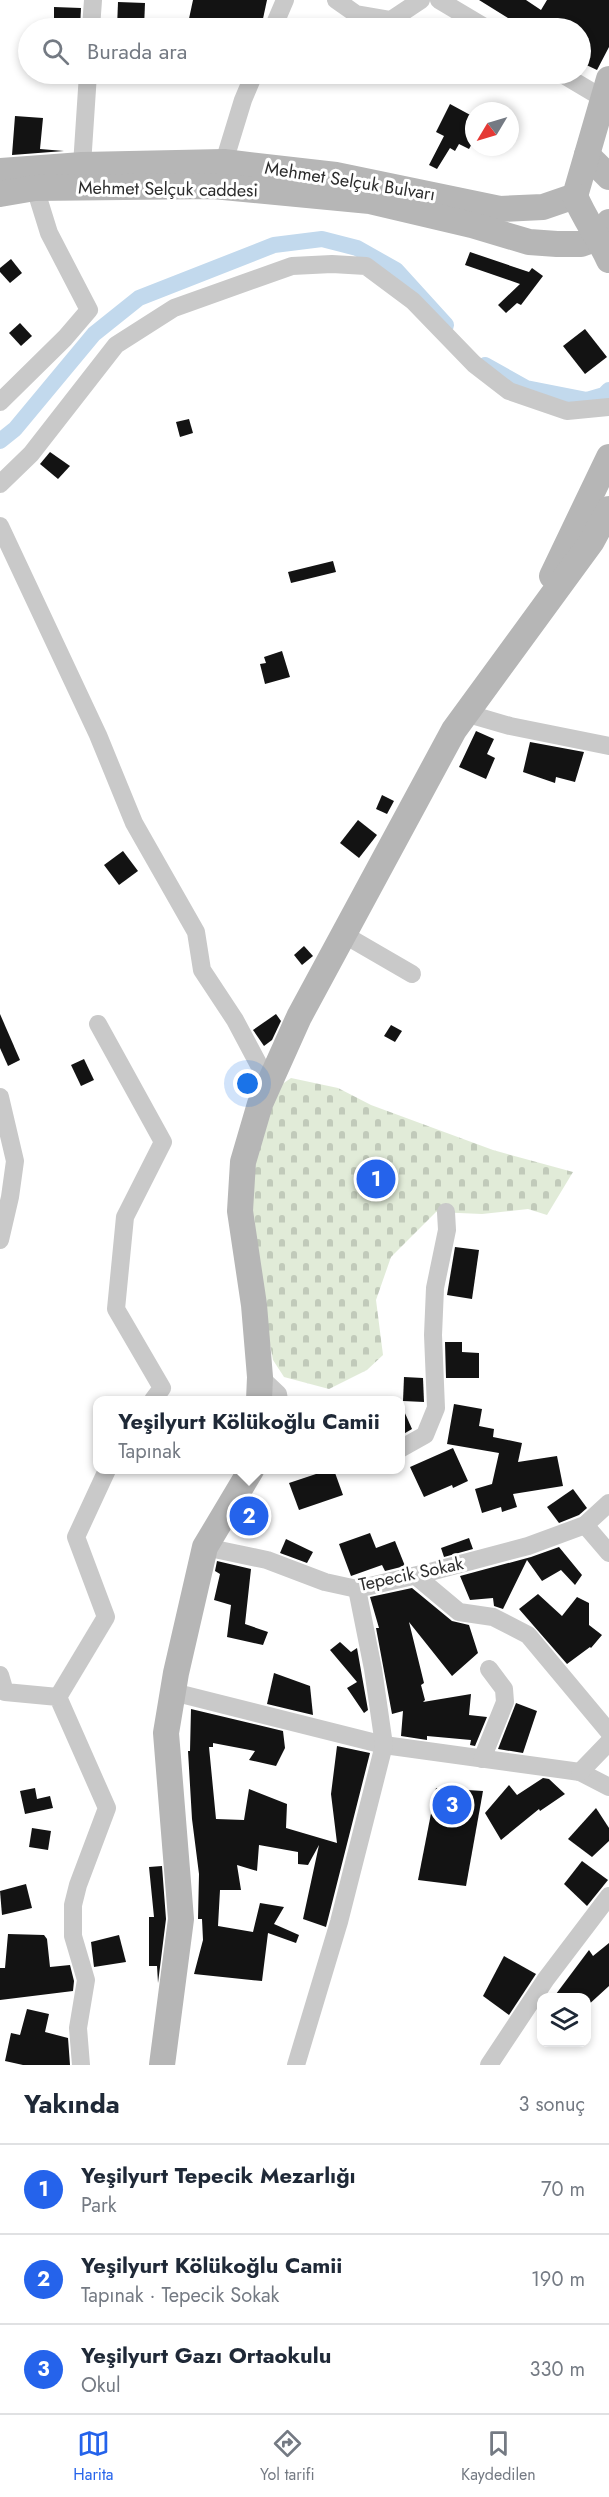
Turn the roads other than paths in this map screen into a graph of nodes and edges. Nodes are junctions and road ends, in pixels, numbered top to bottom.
1 (93, 0) edge
2 (285, 0) edge
3 (336, 0) edge
4 (420, 0) edge
5 (439, 0) edge
6 (92, 18) edge
7 (277, 18) edge
8 (379, 18) edge
9 (394, 18) edge
10 (469, 18) edge
11 (87, 84) edge
12 (250, 84) edge
13 (591, 84) edge
14 (607, 89) edge
15 (587, 155) junction
16 (224, 162) junction
17 (82, 165) junction
18 (0, 171) edge
19 (609, 177) edge
20 (35, 188) junction
21 (0, 194) edge
22 (575, 196) junction
23 (605, 240) edge
24 (0, 402) edge
25 (609, 407) edge
26 (609, 457) edge
27 (0, 484) edge
28 (609, 509) edge
29 (0, 526) edge
30 (531, 622) junction
31 (465, 713) junction
32 (609, 746) edge
33 (343, 934) junction
34 (412, 974) dead end
35 (98, 1024) dead end
36 (269, 1084) junction
37 (0, 1096) edge
38 (446, 1212) dead end
39 (0, 1240) edge
40 (259, 1389) edge
41 (156, 1396) edge
42 (278, 1396) edge
43 (405, 1446) edge
44 (105, 1474) edge
45 (249, 1474) edge
46 (609, 1503) edge
47 (585, 1525) junction
48 (205, 1547) junction
49 (609, 1553) edge
50 (416, 1576) junction
51 (357, 1588) junction
52 (489, 1670) dead end
53 (0, 1675) edge
54 (173, 1692) junction
55 (58, 1697) junction
56 (609, 1732) edge
57 (609, 1742) edge
58 (384, 1745) junction
59 (482, 1759) junction
60 (580, 1772) junction
61 (609, 1787) edge
62 (609, 1896) edge
63 (81, 2065) edge
64 (162, 2065) edge
65 (296, 2065) edge
66 (489, 2065) edge

1 - 6 street
2 - 7 street
3 - 8 street
4 - 9 street
5 - 10 street
11 - 17 street
12 - 16 street
13 - 14 street
14 - 15 main road
15 - 19 main road
15 - 22 main road
16 - 17 main road, Mehmet Selçuk Bulvarı
16 - 22 main road, Mehmet Selçuk Bulvarı
17 - 18 main road, Mehmet Selçuk Bulvarı
20 - 21 main road, Mehmet Selçuk caddesi
20 - 23 main road, Mehmet Selçuk caddesi
20 - 24 street
22 - 23 main road
25 - 27 street
26 - 30 main road
28 - 30 main road
29 - 36 street
30 - 31 main road
31 - 32 street
31 - 33 main road
33 - 34 street
33 - 36 main road
35 - 41 street
36 - 40 main road
37 - 39 street
38 - 43 street
40 - 42 street
44 - 55 street
45 - 48 main road
46 - 47 street, Tepecik Sokak
47 - 49 street
47 - 50 street, Tepecik Sokak
48 - 51 street, Tepecik Sokak
48 - 54 main road
50 - 51 street, Tepecik Sokak
50 - 56 street
51 - 58 street
52 - 59 street
53 - 55 street
54 - 58 street
54 - 64 main road
55 - 63 street
57 - 60 street
58 - 59 street
58 - 65 street
59 - 60 street
60 - 61 street
62 - 66 street

